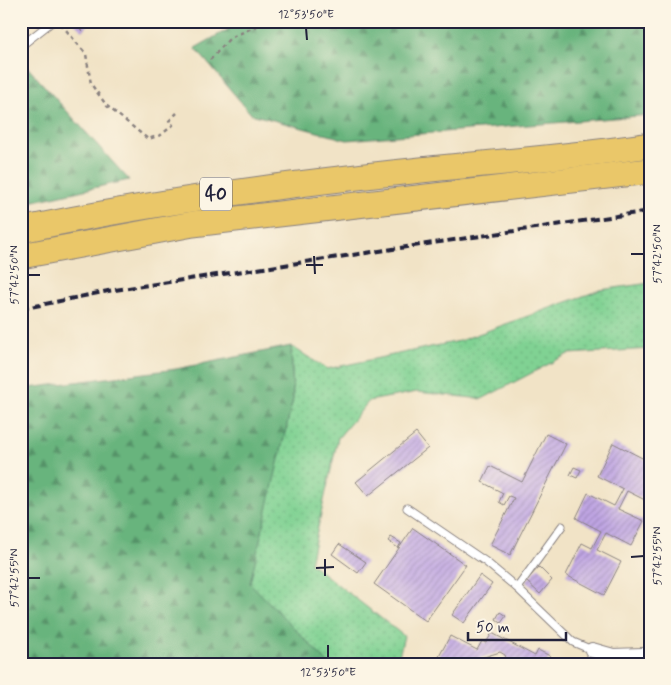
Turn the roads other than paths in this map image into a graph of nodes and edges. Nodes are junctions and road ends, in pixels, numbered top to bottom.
1 (53, 21) edge
2 (21, 46) edge
3 (650, 146) edge
4 (650, 171) edge
5 (21, 230) edge
6 (21, 256) edge
7 (407, 508) dead end
8 (562, 526) dead end
9 (517, 588) junction
10 (592, 650) joint
11 (644, 664) edge

1 - 2 lane
3 - 5 highway, 40
4 - 6 highway, 40
7 - 9 lane
8 - 9 lane
9 - 10 lane
10 - 11 street

